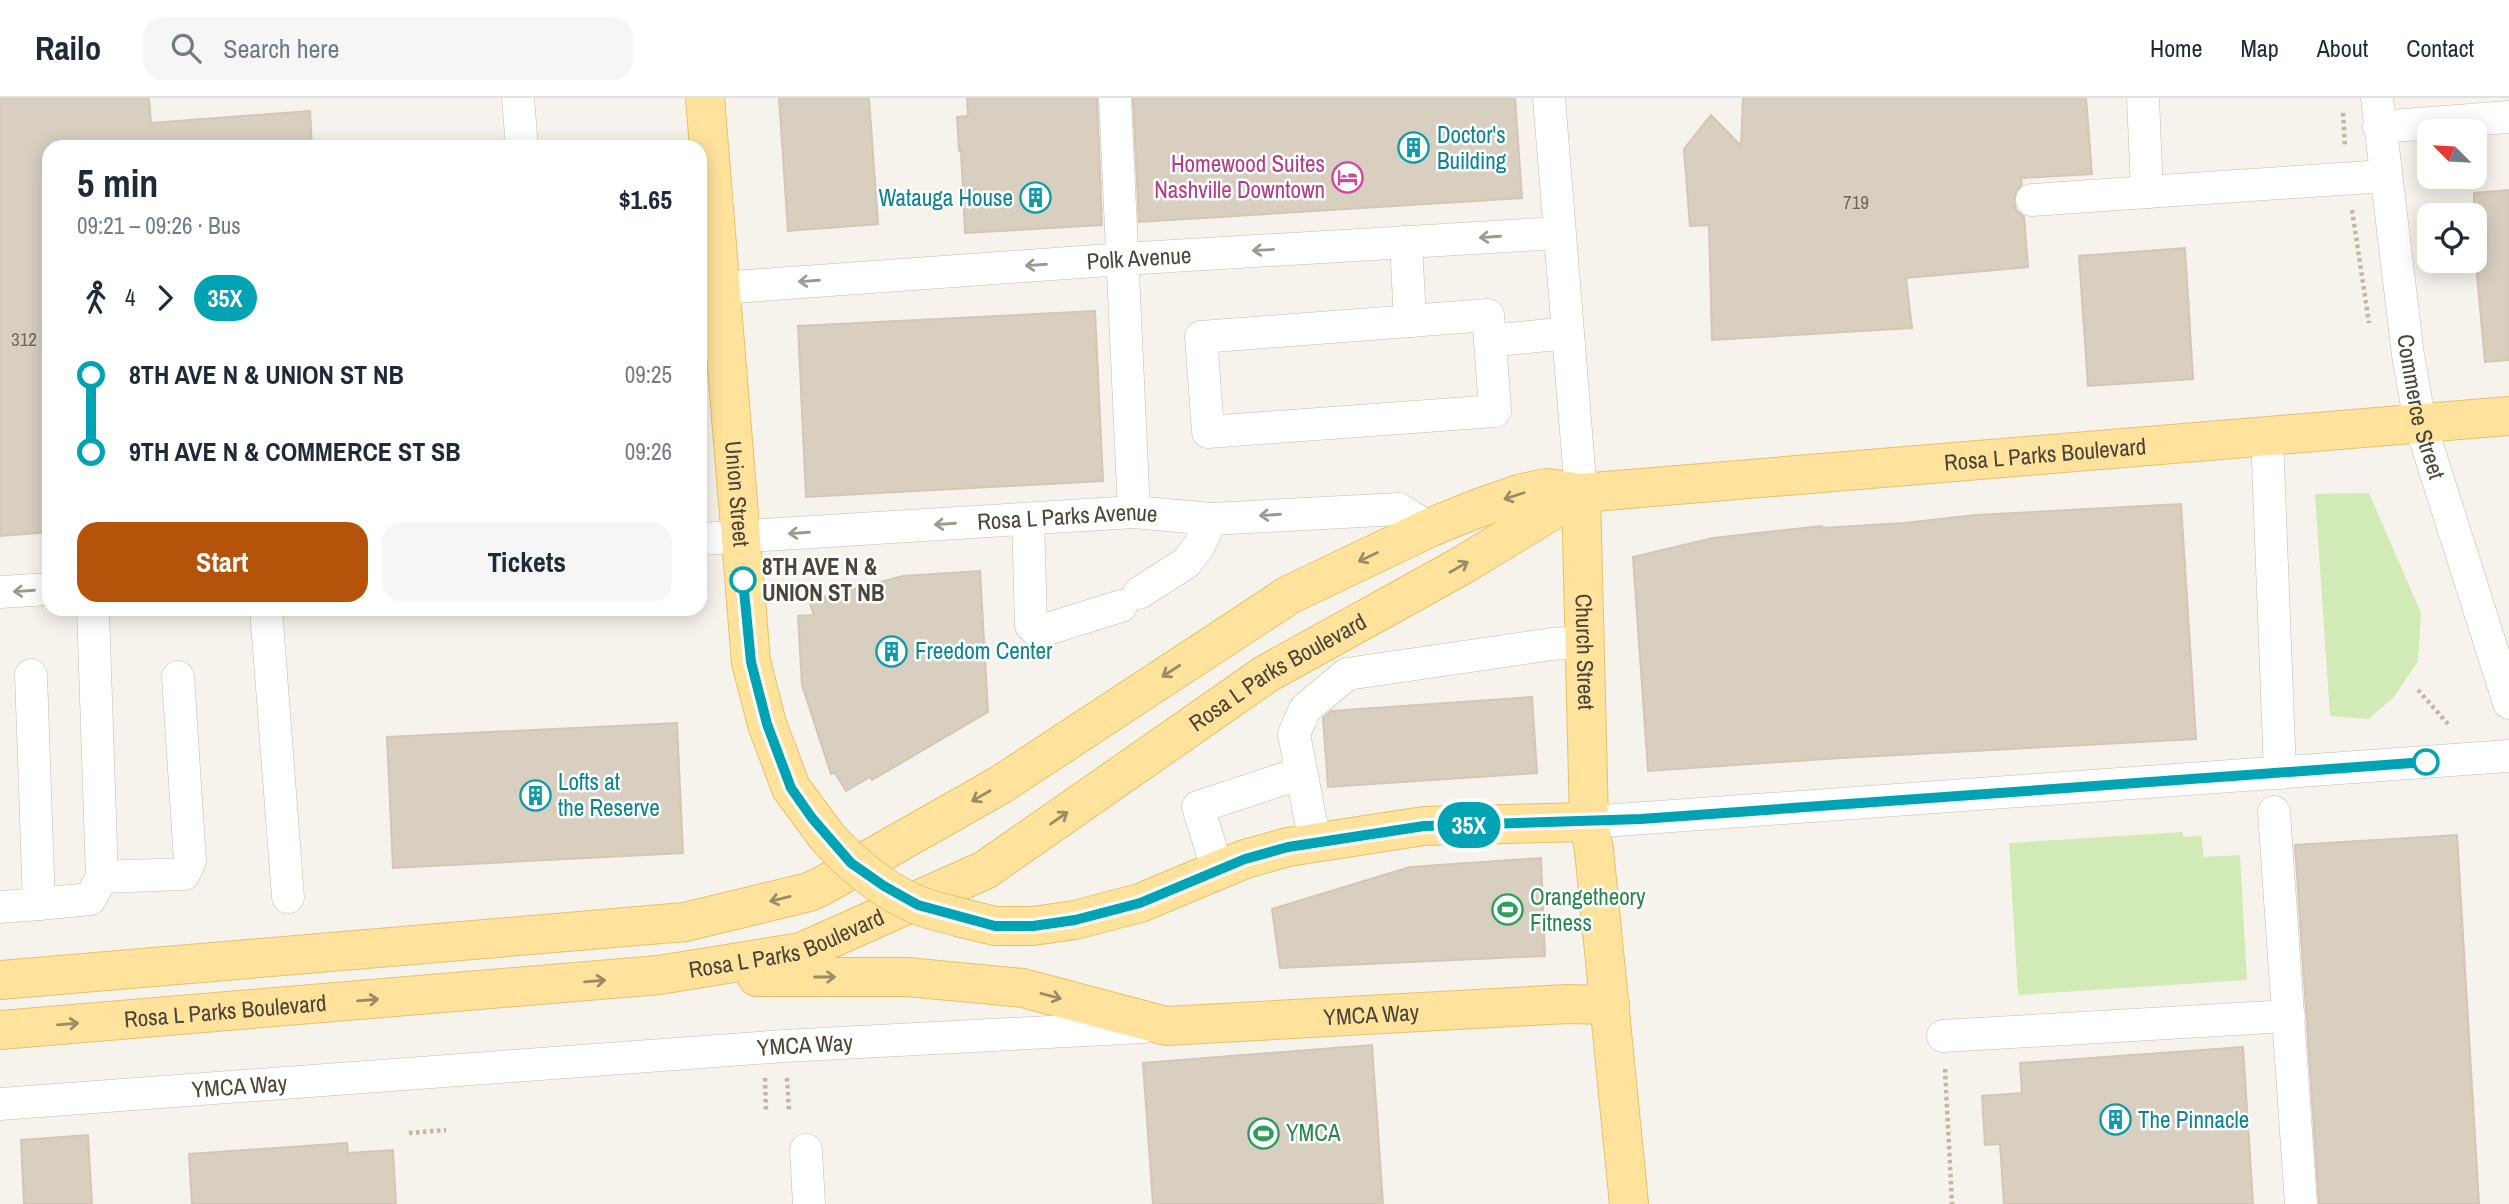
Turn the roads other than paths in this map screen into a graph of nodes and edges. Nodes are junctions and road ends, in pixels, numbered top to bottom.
1 (518, 98) edge
2 (705, 98) edge
3 (1115, 98) edge
4 (1549, 98) edge
5 (2143, 98) edge
6 (2378, 112) edge
7 (2509, 117) edge
8 (521, 140) edge
9 (706, 140) edge
10 (2385, 176) junction
11 (2147, 192) junction
12 (2032, 200) dead end
13 (707, 225) edge
14 (1558, 233) junction
15 (1406, 242) junction
16 (1123, 259) junction
17 (720, 288) junction
18 (1410, 321) junction
19 (1567, 333) junction
20 (1490, 341) junction
21 (2509, 416) edge
22 (2420, 423) junction
23 (2267, 436) junction
24 (1581, 494) junction
25 (1134, 512) junction
26 (1028, 519) junction
27 (1211, 519) junction
28 (1429, 528) junction
29 (739, 536) junction
30 (707, 538) edge
31 (42, 589) edge
32 (0, 592) edge
33 (93, 616) edge
34 (266, 616) edge
35 (1585, 642) junction
36 (31, 675) dead end
37 (178, 677) dead end
38 (2509, 703) edge
39 (2509, 756) edge
40 (1301, 773) junction
41 (2280, 773) junction
42 (2274, 812) dead end
43 (1589, 822) junction
44 (1315, 843) junction
45 (1218, 871) junction
46 (102, 877) junction
47 (288, 897) dead end
48 (39, 904) junction
49 (0, 907) edge
50 (659, 975) junction
51 (0, 980) edge
52 (1610, 1005) junction
53 (2289, 1016) junction
54 (1166, 1026) junction
55 (0, 1030) edge
56 (1943, 1035) road end
57 (0, 1104) edge
58 (806, 1150) dead end
59 (809, 1204) edge
60 (1629, 1204) edge
61 (2301, 1204) edge

1 - 8 street
2 - 9 main road, Union Street
3 - 16 street
4 - 14 street, Church Street
5 - 11 street
6 - 7 street
6 - 10 street, Commerce Street
10 - 11 street
10 - 22 street, Commerce Street
11 - 12 street
13 - 17 main road, Union Street
14 -> 15 street, Polk Avenue
14 - 19 street, Church Street
15 -> 16 street, Polk Avenue
15 - 18 street
16 -> 17 street, Polk Avenue
16 - 25 street
17 - 29 main road, Union Street
18 - 20 street
18 - 20 street
19 - 20 street
19 - 24 street, Church Street
21 - 22 main road, Rosa L Parks Boulevard
22 - 23 main road, Rosa L Parks Boulevard
22 - 38 street, Commerce Street
23 - 24 main road, Rosa L Parks Boulevard
23 - 41 street
24 -> 28 main road, Rosa L Parks Boulevard
24 - 35 main road, Church Street
50 -> 24 main road, Rosa L Parks Boulevard
25 - 26 street, Rosa L Parks Avenue
25 - 27 street, Rosa L Parks Avenue
26 - 27 street
26 -> 29 street, Rosa L Parks Avenue
28 -> 27 street, Rosa L Parks Avenue
28 -> 51 main road, Rosa L Parks Boulevard
29 - 30 street, Rosa L Parks Avenue
29 - 45 main road, Union Street, bridge
31 -> 32 street
33 - 46 street
34 - 47 street
35 - 40 street
35 - 43 main road, Church Street
36 - 48 street
37 - 46 street
39 - 41 street
40 - 44 street
40 - 45 street
41 - 43 street
42 - 53 street
43 - 44 main road, Union Street
43 - 52 main road, Church Street
44 - 45 main road, Union Street
46 - 48 street
48 - 49 street
50 -> 54 main road
55 -> 50 main road, Rosa L Parks Boulevard
52 - 54 main road, YMCA Way
52 - 60 main road, Church Street
53 - 56 street
53 - 61 street
54 - 57 street, YMCA Way
58 - 59 street

